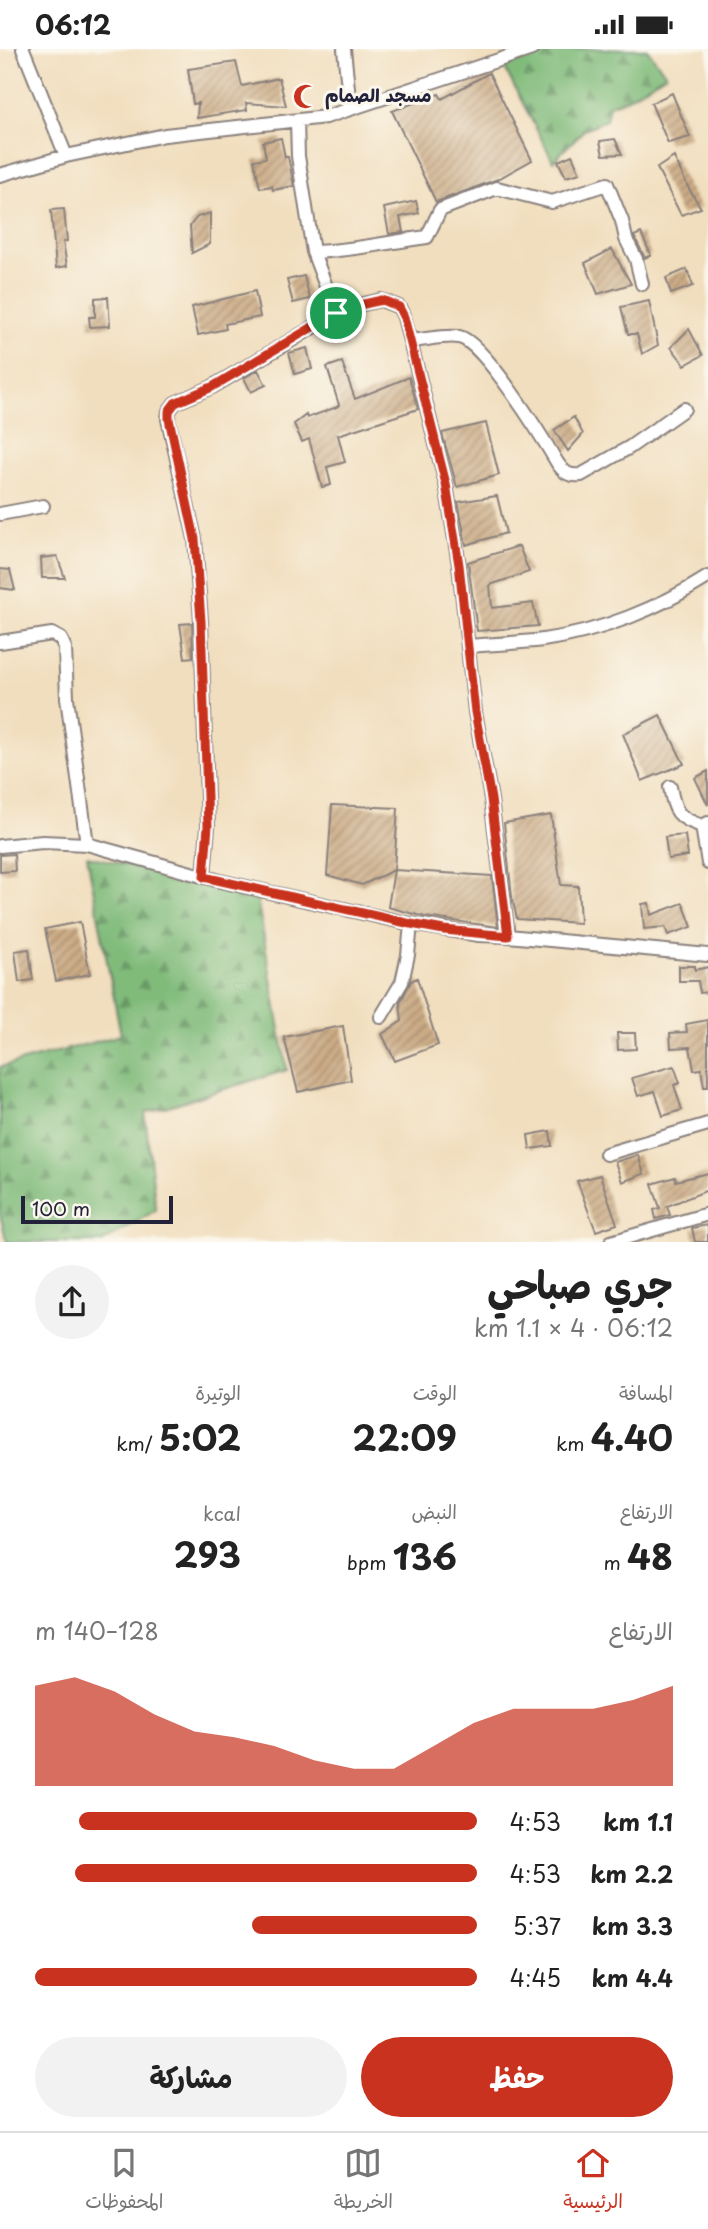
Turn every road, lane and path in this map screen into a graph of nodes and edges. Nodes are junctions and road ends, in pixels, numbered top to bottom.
1 (23, 49) edge
2 (344, 49) edge
3 (532, 49) edge
4 (504, 53) edge
5 (350, 108) junction
6 (298, 121) junction
7 (66, 156) junction
8 (0, 175) edge
9 (313, 252) junction
10 (642, 284) dead end
11 (336, 313) junction
12 (410, 341) junction
13 (684, 409) dead end
14 (43, 506) dead end
15 (0, 514) edge
16 (708, 577) edge
17 (0, 642) edge
18 (468, 646) junction
19 (670, 787) dead end
20 (705, 825) edge
21 (87, 844) junction
22 (0, 846) edge
23 (708, 863) edge
24 (204, 877) junction
25 (411, 924) junction
26 (508, 936) junction
27 (708, 955) edge
28 (381, 1017) dead end
29 (708, 1124) edge
30 (606, 1154) dead end
31 (708, 1214) edge
32 (611, 1242) edge

1 - 7 street
2 - 5 street
3 - 4 street
4 - 5 street
5 - 6 street
6 - 7 street
6 - 9 street
7 - 8 street
9 - 10 street
9 - 11 street
11 - 12 street
11 - 24 street
12 - 13 street
12 - 18 street
14 - 15 street
16 - 18 street
17 - 21 street
18 - 26 street
19 - 20 street
20 - 23 street
21 - 22 street
21 - 24 street
24 - 25 street
25 - 26 street
25 - 28 street
26 - 27 street
29 - 30 street
31 - 32 street

